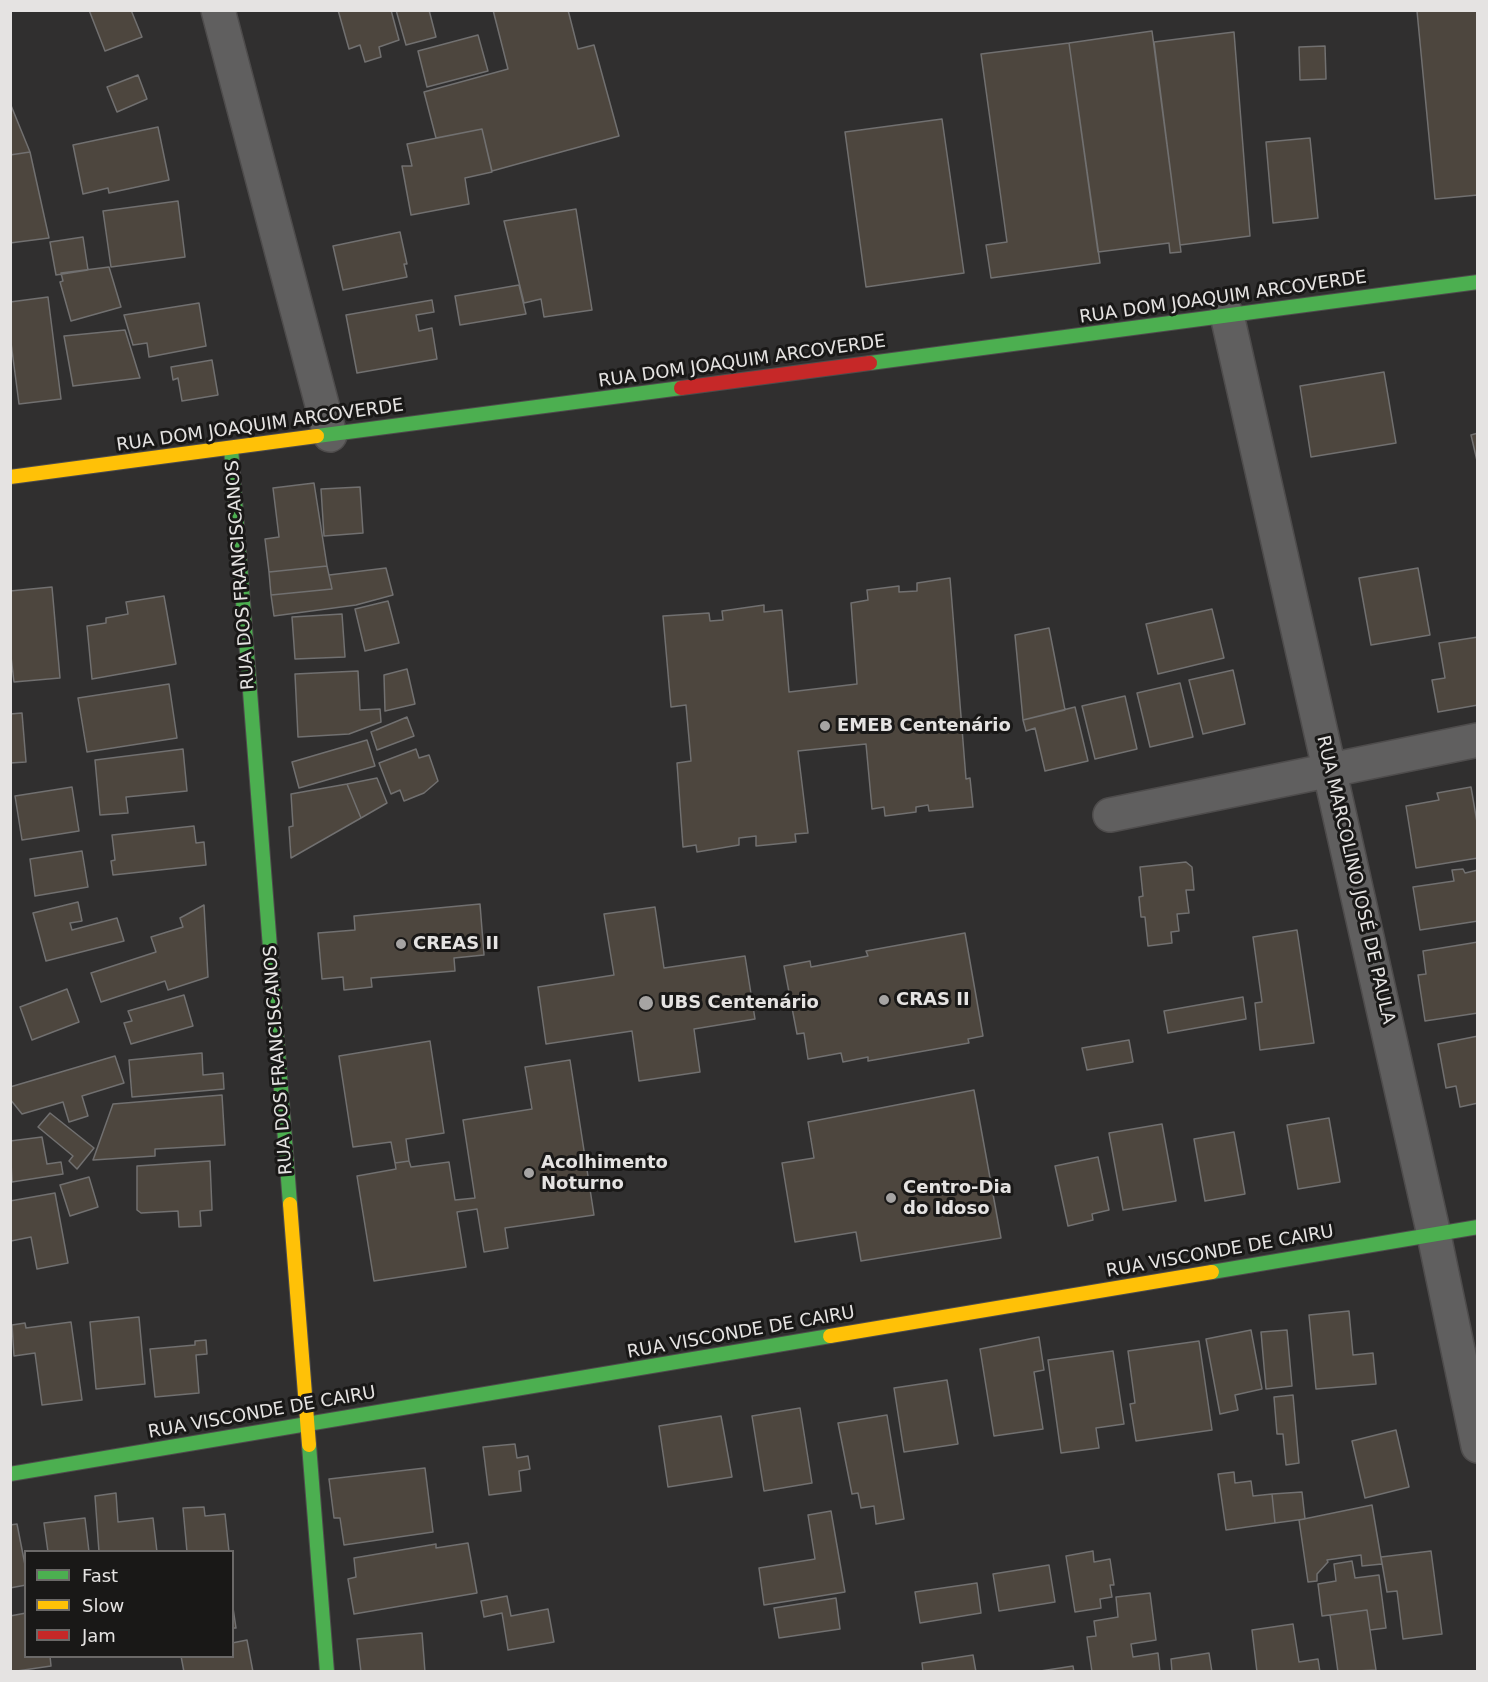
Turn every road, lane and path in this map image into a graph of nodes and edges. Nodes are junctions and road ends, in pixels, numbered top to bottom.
1 (218, 10) edge
2 (1478, 282) edge
3 (1227, 315) junction
4 (330, 435) junction
5 (231, 448) junction
6 (10, 477) edge
7 (1478, 740) edge
8 (1330, 770) junction
9 (1110, 815) dead end
10 (1478, 1227) edge
11 (1434, 1235) junction
12 (307, 1424) junction
13 (1478, 1446) edge
14 (10, 1474) edge
15 (327, 1671) edge

1 - 4 street
2 - 3 street, RUA DOM JOAQUIM ARCOVERDE
3 - 4 street, RUA DOM JOAQUIM ARCOVERDE
3 - 8 street, RUA MARCOLINO JOSÉ DE PAULA
4 - 5 street, RUA DOM JOAQUIM ARCOVERDE
5 - 6 street, RUA DOM JOAQUIM ARCOVERDE
5 - 12 street, RUA DOS FRANCISCANOS
7 - 8 street
8 - 9 street
8 - 11 street, RUA MARCOLINO JOSÉ DE PAULA
10 - 11 street, RUA VISCONDE DE CAIRU
11 - 12 street, RUA VISCONDE DE CAIRU
11 - 13 street, RUA MARCOLINO JOSÉ DE PAULA
12 - 14 street, RUA VISCONDE DE CAIRU
12 - 15 street, RUA DOS FRANCISCANOS

